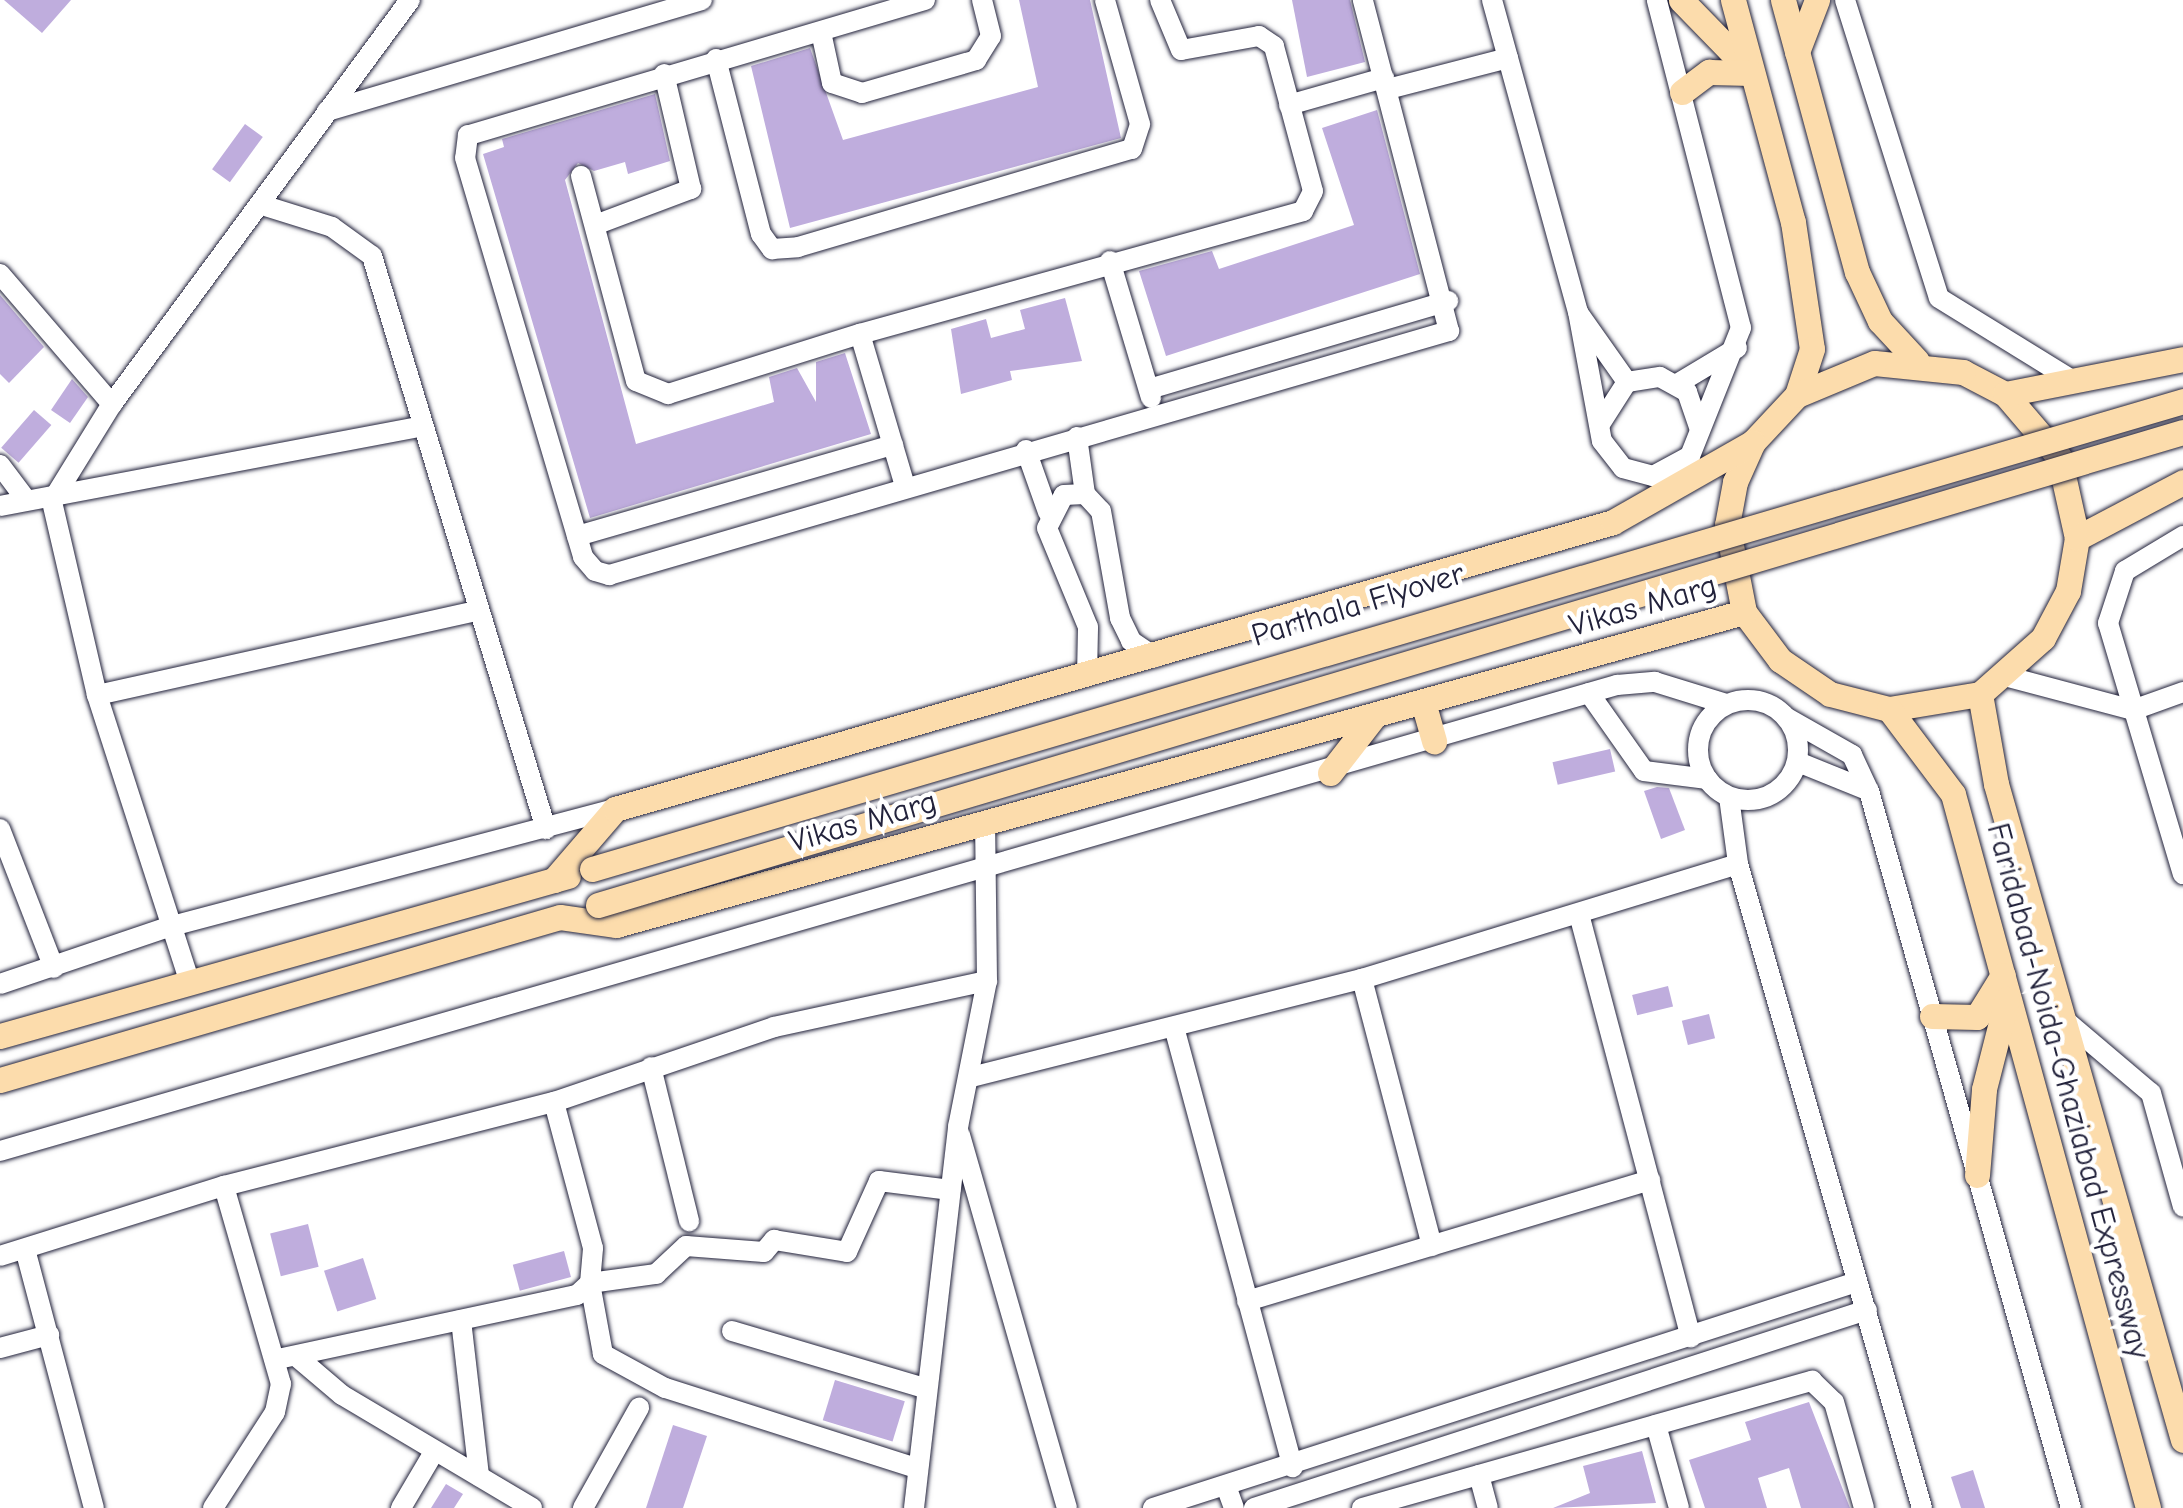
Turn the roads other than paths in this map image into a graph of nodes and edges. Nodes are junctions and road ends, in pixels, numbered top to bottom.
1 (410, 0) edge
2 (702, 0) edge
3 (925, 0) edge
4 (982, 0) edge
5 (1105, 0) edge
6 (1160, 0) edge
7 (1363, 0) edge
8 (1492, 0) edge
9 (1657, 0) edge
10 (1680, 0) edge
11 (1733, 0) edge
12 (1783, 0) edge
13 (1816, 0) edge
14 (1844, 0) edge
15 (821, 32) junction
16 (1797, 52) junction
17 (1508, 58) junction
18 (716, 60) junction
19 (1751, 73) junction
20 (664, 74) junction
21 (1386, 84) junction
22 (1682, 92) junction
23 (1289, 104) junction
24 (327, 111) junction
25 (581, 176) dead end
26 (262, 205) junction
27 (595, 225) junction
28 (1110, 261) junction
29 (0, 274) edge
30 (1448, 301) junction
31 (1578, 312) junction
32 (860, 334) junction
33 (1737, 348) junction
34 (2183, 360) edge
35 (1916, 361) junction
36 (1626, 382) junction
37 (2075, 382) junction
38 (1676, 384) junction
39 (1149, 390) junction
40 (2005, 394) junction
41 (1796, 395) junction
42 (2183, 401) edge
43 (112, 404) junction
44 (1156, 415) junction
45 (1600, 424) junction
46 (423, 426) junction
47 (2183, 432) edge
48 (1699, 436) junction
49 (1077, 437) junction
50 (1754, 442) junction
51 (893, 445) junction
52 (1026, 450) junction
53 (1731, 458) junction
54 (0, 465) edge
55 (1641, 475) junction
56 (2183, 482) edge
57 (905, 486) junction
58 (1085, 494) junction
59 (24, 497) junction
60 (52, 501) junction
61 (0, 506) edge
62 (1048, 512) junction
63 (1625, 517) junction
64 (577, 536) junction
65 (2183, 536) edge
66 (2077, 538) junction
67 (479, 610) junction
68 (1744, 612) junction
69 (1128, 634) junction
70 (1089, 657) junction
71 (1154, 657) junction
72 (2005, 676) junction
73 (2183, 692) edge
74 (1589, 693) junction
75 (1980, 694) junction
76 (97, 696) junction
77 (1423, 702) junction
78 (1726, 704) junction
79 (1890, 709) junction
80 (2133, 710) junction
81 (1376, 715) junction
82 (1787, 718) junction
83 (1434, 741) junction
84 (1798, 762) junction
85 (1330, 773) junction
86 (1707, 779) junction
87 (1869, 791) junction
88 (1729, 797) junction
89 (616, 809) junction
90 (986, 820) junction
91 (0, 828) edge
92 (546, 829) junction
93 (1738, 864) junction
94 (989, 870) junction
95 (2183, 874) edge
96 (554, 880) junction
97 (1579, 914) junction
98 (560, 916) junction
99 (168, 927) junction
100 (54, 968) junction
101 (1362, 978) junction
102 (987, 981) junction
103 (190, 983) junction
104 (0, 984) edge
105 (2005, 985) junction
106 (1932, 1016) junction
107 (2066, 1021) junction
108 (1174, 1027) junction
109 (0, 1036) edge
110 (651, 1067) junction
111 (971, 1077) junction
112 (0, 1080) edge
113 (554, 1102) junction
114 (958, 1128) junction
115 (0, 1151) edge
116 (1977, 1175) junction
117 (1650, 1180) junction
118 (224, 1186) junction
119 (950, 1190) junction
120 (2183, 1207) edge
121 (688, 1221) dead end
122 (1432, 1246) junction
123 (25, 1249) junction
124 (0, 1256) edge
125 (1857, 1282) junction
126 (590, 1283) junction
127 (1247, 1301) junction
128 (1867, 1310) junction
129 (461, 1320) junction
130 (732, 1331) dead end
131 (49, 1335) junction
132 (1691, 1337) junction
133 (0, 1348) edge
134 (287, 1358) junction
135 (925, 1388) junction
136 (639, 1408) dead end
137 (1656, 1425) junction
138 (2183, 1440) edge
139 (434, 1452) junction
140 (1292, 1467) junction
141 (916, 1468) junction
142 (1479, 1475) junction
143 (479, 1476) junction
144 (1226, 1486) junction
145 (94, 1508) edge
146 (213, 1508) edge
147 (401, 1508) edge
148 (532, 1508) edge
149 (583, 1508) edge
150 (914, 1508) edge
151 (1067, 1508) edge
152 (1153, 1508) edge
153 (1234, 1508) edge
154 (1254, 1508) edge
155 (1362, 1508) edge
156 (1488, 1508) edge
157 (1679, 1508) edge
158 (1864, 1508) edge
159 (1922, 1508) edge
160 (2071, 1508) edge
161 (2148, 1508) edge

1 - 24 street
2 - 24 street
3 - 15 street
4 - 15 street
5 - 18 street
6 - 23 street
7 - 21 street
8 - 17 street
9 - 22 street
10 - 19 main road
11 - 19 main road
12 - 16 main road
13 - 16 main road
14 - 37 street
15 - 18 street
16 - 35 main road
17 - 21 street
17 - 31 street
18 - 20 street
19 - 22 main road
19 - 41 main road
20 - 27 street
20 - 64 street
21 - 23 street
21 - 30 street
22 - 33 street
23 - 28 street
24 - 26 street
25 - 27 street
26 - 43 street
26 - 46 street
27 - 32 street
28 - 32 street
28 - 39 street
29 - 43 street
30 - 39 street
30 - 44 street
31 - 36 street
31 - 45 street
32 - 51 street
33 - 38 street
33 - 48 street
34 - 37 main road
35 - 40 main road
35 - 41 main road
36 - 38 street
36 - 45 street
37 - 40 main road
38 - 48 street
39 - 44 street
40 - 66 main road
41 - 50 main road
42 - 96 main road, Parthala Flyover, bridge
43 - 60 street
44 - 49 street
45 - 55 street
46 - 60 street
46 - 67 street
47 - 98 main road, bridge
48 - 53 street
48 - 55 street
49 - 52 street
49 - 58 street
50 - 53 main road
50 - 68 main road
51 - 57 street
51 - 64 street
52 - 57 street
52 - 62 street
53 - 63 main road
54 - 59 street
55 - 63 street
56 - 66 main road
57 - 64 street
58 - 62 street
58 - 69 street
59 - 60 street
59 - 61 street
60 - 76 street
62 - 70 street
63 - 71 main road
65 - 80 street
66 - 72 main road
67 - 76 street
67 - 92 street
68 - 77 main road, Vikas Marg
68 - 79 main road
69 - 70 street
69 - 70 street
69 - 71 street
70 - 71 main road
70 - 89 main road
72 - 75 main road
72 - 80 street
73 - 80 street
74 - 78 street
74 - 83 street
74 - 86 street
75 - 79 main road
75 - 107 main road, Faridabad-Noida-Ghaziabad Expressway
76 - 99 street
77 - 81 main road, Vikas Marg
77 - 83 main road
78 - 82 street
78 - 86 street
79 - 105 main road, Faridabad-Noida-Ghaziabad Expressway
80 - 95 street
81 - 85 main road
81 - 90 main road, Vikas Marg
82 - 84 street
82 - 87 street
83 - 85 street
84 - 87 street
84 - 88 street
85 - 94 street
86 - 88 street
87 - 106 street
88 - 93 street
89 - 92 street
89 - 96 main road
90 - 94 street
90 - 98 main road, Vikas Marg
91 - 100 street
92 - 99 street
93 - 97 street
93 - 125 street
94 - 102 street
94 - 115 street
96 - 103 main road
97 - 101 street
97 - 117 street
98 - 112 main road, Vikas Marg
99 - 100 street
99 - 103 street
100 - 104 street
101 - 108 street
101 - 122 street
102 - 110 street
102 - 111 street
103 - 109 main road
105 - 106 main road
105 - 116 main road
105 - 161 main road, Faridabad-Noida-Ghaziabad Expressway
106 - 116 street
107 - 120 street
107 - 138 main road, Faridabad-Noida-Ghaziabad Expressway
108 - 111 street
108 - 127 street
110 - 113 street
110 - 121 street
111 - 114 street
113 - 118 street
113 - 126 street
114 - 119 street
114 - 151 street
116 - 160 street
117 - 122 street
117 - 132 street
118 - 123 street
118 - 134 street
119 - 126 street
119 - 135 street
122 - 127 street
123 - 124 street
123 - 131 street
125 - 128 street
125 - 132 street
126 - 129 street
126 - 141 street
127 - 140 street
128 - 154 street
128 - 159 street
129 - 134 street
129 - 143 street
130 - 135 street
131 - 133 street
131 - 145 street
132 - 140 street
134 - 139 street
134 - 146 street
135 - 141 street
136 - 149 street
137 - 142 street
137 - 157 street
137 - 158 street
139 - 143 street
139 - 147 street
140 - 144 street
141 - 150 street
142 - 155 street
142 - 156 street
143 - 148 street
144 - 152 street
144 - 153 street

